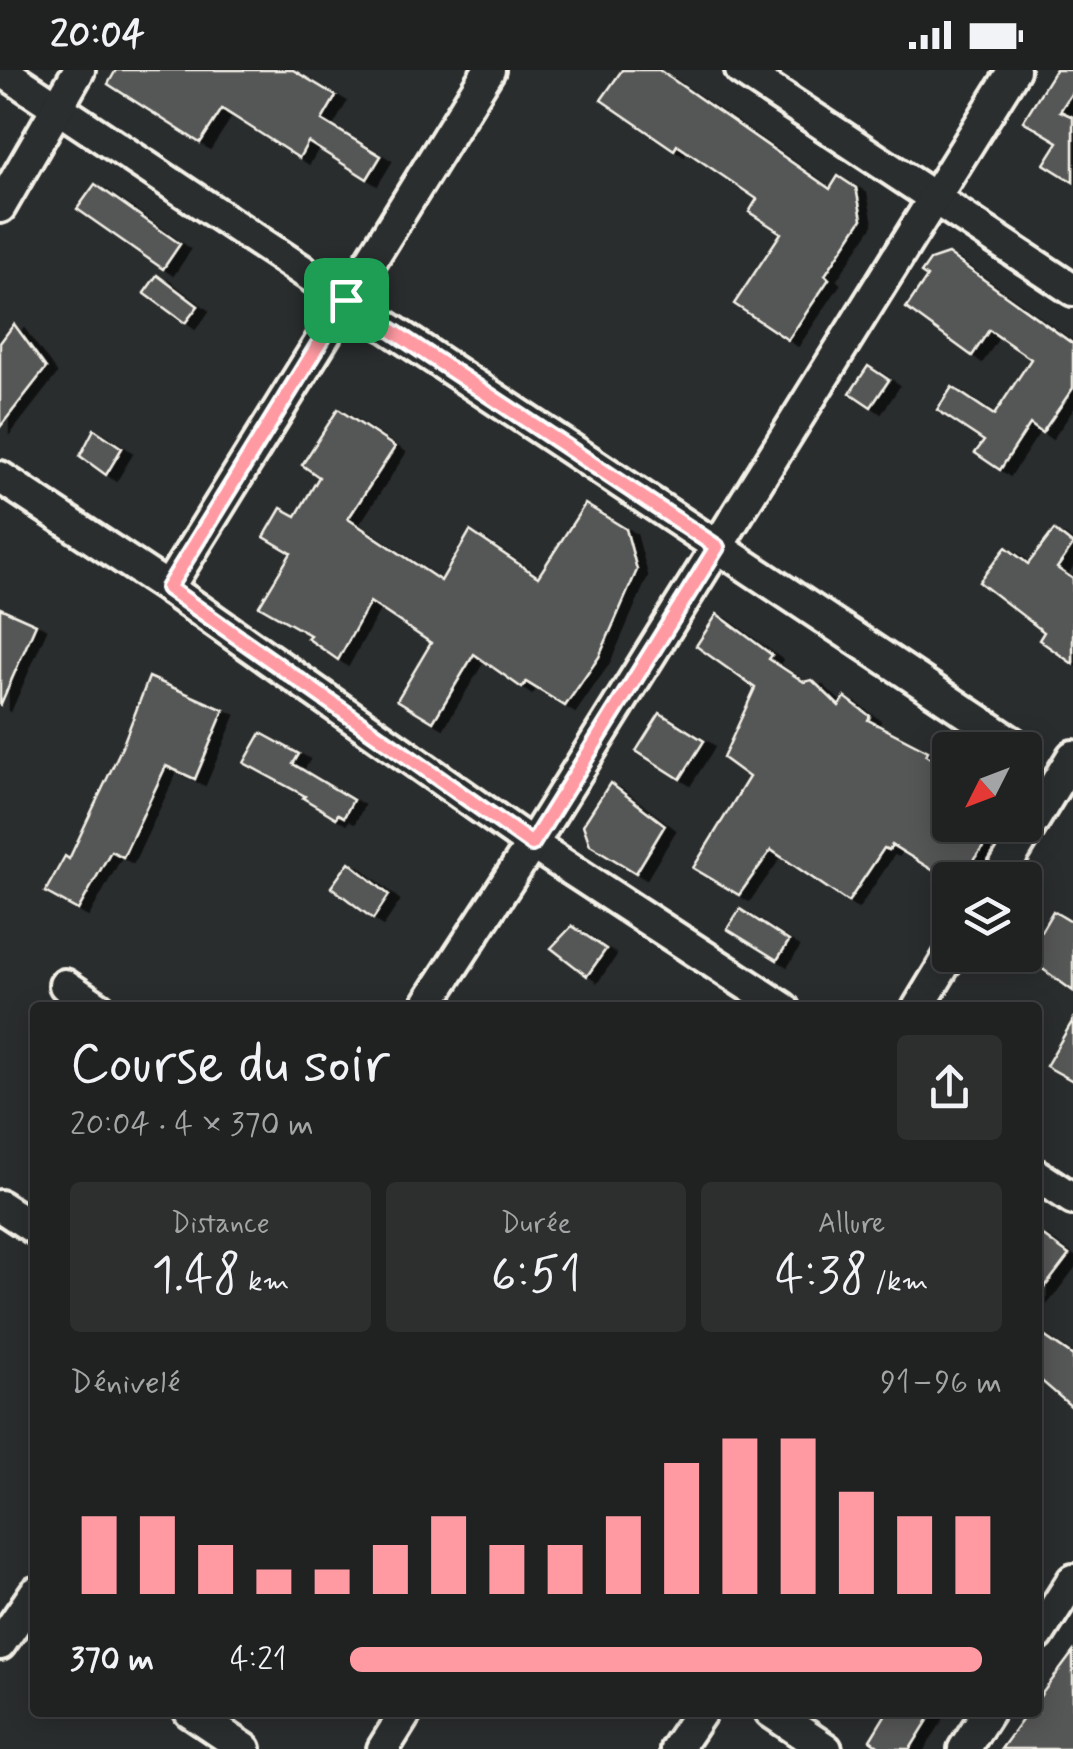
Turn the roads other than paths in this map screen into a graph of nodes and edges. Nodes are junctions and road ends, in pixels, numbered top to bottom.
1 (1, 70) edge
2 (79, 70) edge
3 (488, 70) edge
4 (741, 70) edge
5 (1014, 70) edge
6 (57, 108) junction
7 (934, 198) junction
8 (0, 207) edge
9 (1073, 290) edge
10 (346, 300) junction
11 (0, 478) edge
12 (717, 547) junction
13 (168, 588) junction
14 (995, 732) edge
15 (1042, 759) edge
16 (1069, 772) edge
17 (532, 844) junction
18 (1009, 862) edge
19 (940, 972) edge
20 (64, 985) dead end
21 (90, 1002) edge
22 (429, 1002) edge
23 (774, 1002) edge
24 (922, 1002) edge
25 (1042, 1179) edge
26 (1073, 1200) edge
27 (0, 1206) edge
28 (30, 1226) edge
29 (1073, 1580) edge
30 (30, 1604) edge
31 (1042, 1629) edge
32 (0, 1644) edge
33 (197, 1717) edge
34 (403, 1717) edge
35 (697, 1717) edge
36 (778, 1717) edge
37 (985, 1717) edge
38 (245, 1749) edge
39 (383, 1749) edge
40 (676, 1749) edge
41 (826, 1749) edge
42 (964, 1749) edge

1 - 6 street
2 - 6 street
3 - 10 street
4 - 7 street
5 - 7 street
6 - 8 street
6 - 10 street
7 - 9 street
7 - 12 street
10 - 12 street
10 - 13 street
11 - 13 street
12 - 14 street
12 - 17 street
13 - 17 street
15 - 16 street
16 - 18 street
17 - 22 street
17 - 23 street
19 - 24 street
20 - 21 street
25 - 26 street
27 - 28 street
29 - 31 street
30 - 32 street
33 - 38 street
34 - 39 street
35 - 40 street
36 - 41 street
37 - 42 street

